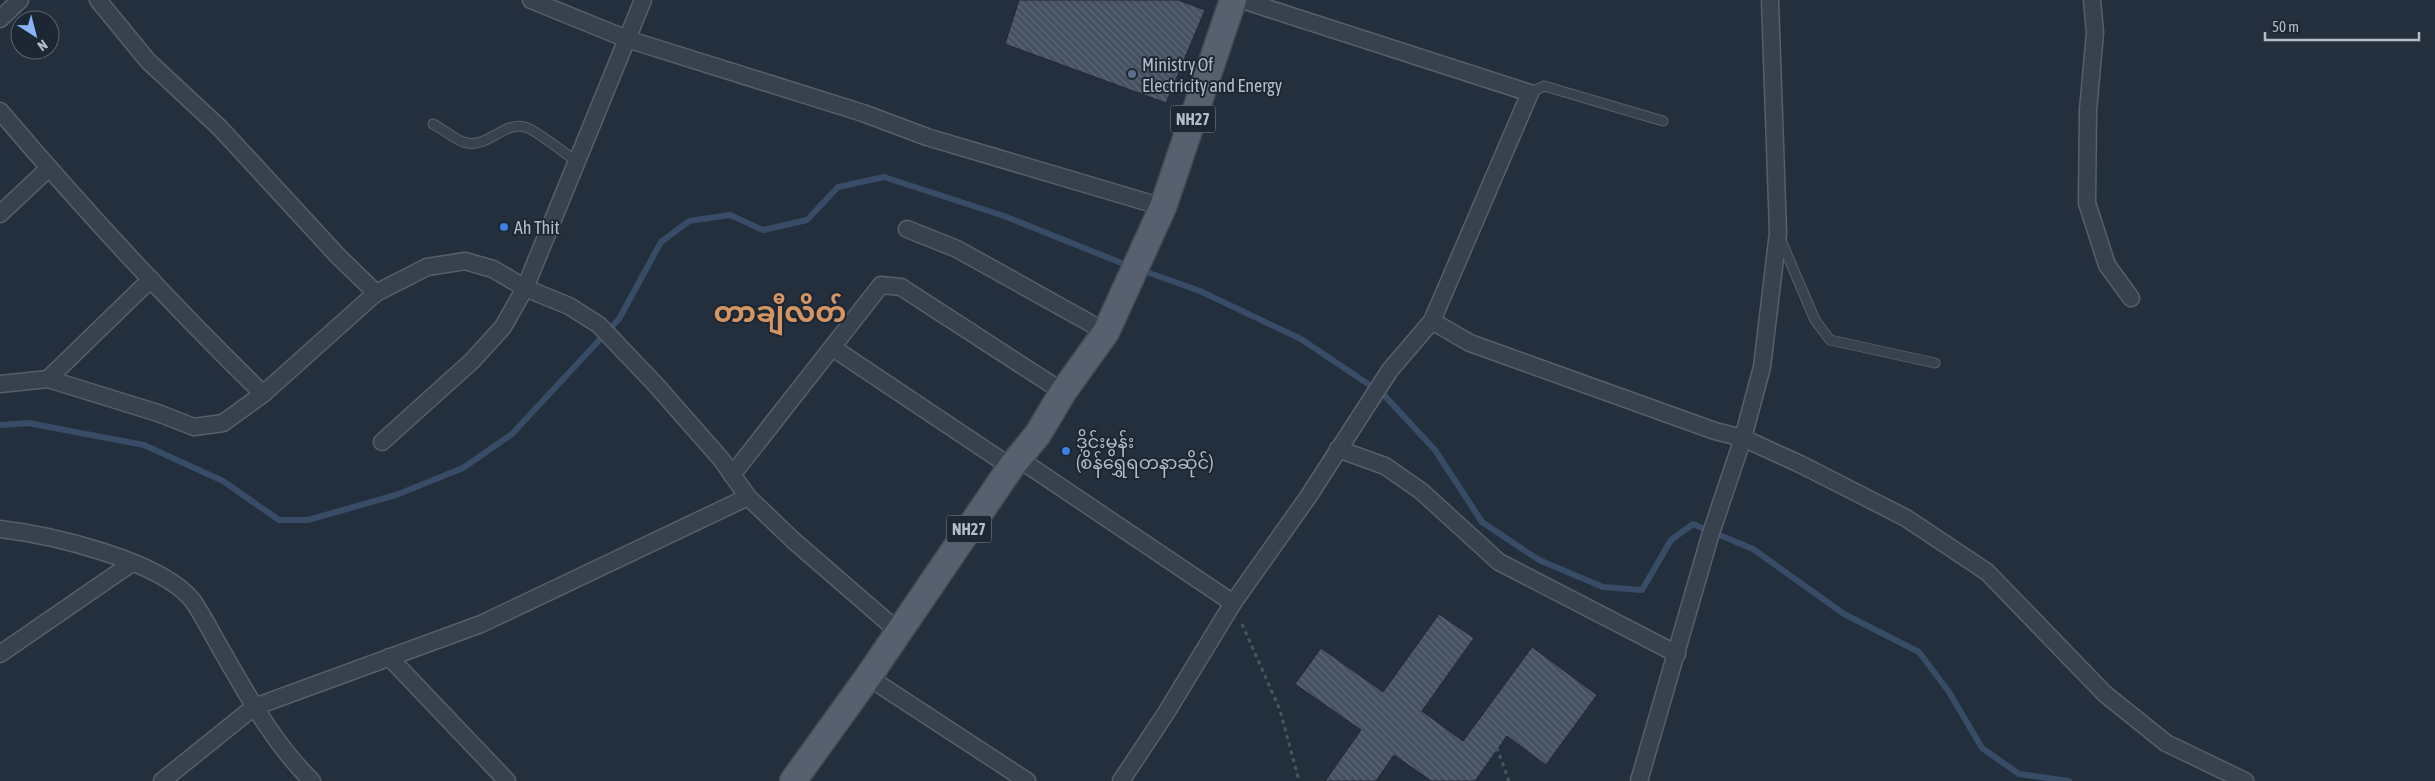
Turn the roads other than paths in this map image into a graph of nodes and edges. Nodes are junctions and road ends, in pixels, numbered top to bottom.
1 (20, 0) edge
2 (98, 0) edge
3 (531, 0) edge
4 (643, 0) edge
5 (1233, 0) edge
6 (1242, 0) edge
7 (1770, 0) edge
8 (2092, 0) edge
9 (0, 19) edge
10 (627, 39) junction
11 (1530, 93) junction
12 (0, 111) edge
13 (1663, 121) dead end
14 (433, 124) dead end
15 (577, 162) junction
16 (49, 168) junction
17 (1163, 207) junction
18 (0, 214) edge
19 (908, 229) dead end
20 (1778, 233) junction
21 (151, 279) junction
22 (525, 288) junction
23 (376, 293) junction
24 (2131, 298) dead end
25 (1432, 322) junction
26 (1106, 332) junction
27 (833, 348) junction
28 (1935, 362) dead end
29 (48, 379) junction
30 (0, 384) edge
31 (1063, 392) junction
32 (263, 394) junction
33 (1743, 438) junction
34 (382, 442) dead end
35 (1338, 449) junction
36 (1015, 463) junction
37 (732, 475) junction
38 (748, 497) junction
39 (0, 529) edge
40 (132, 563) junction
41 (1233, 603) junction
42 (899, 632) junction
43 (0, 654) edge
44 (1678, 654) junction
45 (389, 657) junction
46 (868, 677) junction
47 (254, 706) junction
48 (162, 781) edge
49 (312, 781) edge
50 (507, 781) edge
51 (793, 781) edge
52 (1027, 781) edge
53 (1121, 781) edge
54 (1639, 781) edge
55 (2245, 781) edge

1 - 9 street
2 - 23 street
3 - 10 street
4 - 10 street
5 - 17 main road, NH27
6 - 11 street
7 - 20 street
8 - 24 street
10 - 15 street
10 - 17 street
11 - 13 lane
11 - 25 street
12 - 16 street
14 - 15 lane
15 - 22 street
16 - 18 street
16 - 21 street
17 - 26 main road, NH27
19 - 26 street
20 - 28 lane
20 - 33 street
21 - 29 street
21 - 32 street
22 - 23 street
22 - 34 street
22 - 37 street
23 - 32 street
25 - 33 street
25 - 35 street
26 - 31 main road, NH27
27 - 31 street
27 - 36 street
27 - 37 street
29 - 30 street
29 - 32 street
31 - 36 main road, NH27
33 - 44 street
33 - 55 street
35 - 41 street
35 - 44 street
36 - 41 street
36 - 42 main road, NH27
37 - 38 street
38 - 42 street
38 - 45 street
39 - 40 street
40 - 43 street
40 - 47 street
41 - 53 street
42 - 46 main road, NH27
44 - 54 street
45 - 47 street
45 - 50 street
46 - 51 main road, NH27
46 - 52 street
47 - 48 street
47 - 49 street

